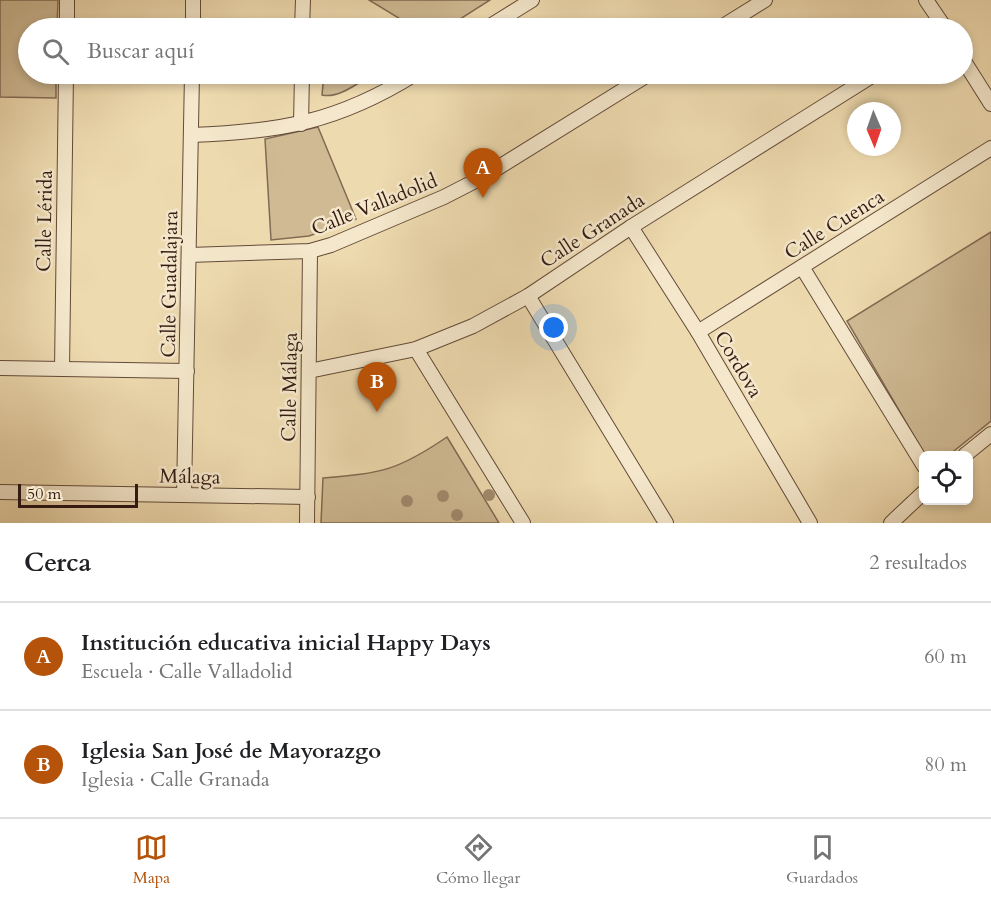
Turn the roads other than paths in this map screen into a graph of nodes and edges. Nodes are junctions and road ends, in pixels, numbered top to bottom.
1 (67, 0) edge
2 (193, 0) edge
3 (303, 0) edge
4 (532, 0) edge
5 (765, 0) edge
6 (926, 0) edge
7 (67, 18) edge
8 (193, 18) edge
9 (302, 18) edge
10 (503, 18) edge
11 (736, 18) edge
12 (938, 18) edge
13 (973, 74) edge
14 (66, 84) edge
15 (192, 84) edge
16 (302, 84) edge
17 (398, 84) edge
18 (633, 84) edge
19 (859, 84) edge
20 (991, 104) edge
21 (301, 124) junction
22 (191, 135) junction
23 (991, 148) edge
24 (631, 228) junction
25 (310, 251) junction
26 (189, 255) junction
27 (802, 267) junction
28 (528, 296) junction
29 (698, 332) junction
30 (416, 349) junction
31 (0, 368) edge
32 (62, 369) junction
33 (187, 371) junction
34 (309, 371) junction
35 (991, 434) edge
36 (971, 451) edge
37 (919, 458) edge
38 (0, 492) edge
39 (184, 495) junction
40 (308, 497) junction
41 (919, 497) edge
42 (308, 523) edge
43 (523, 523) edge
44 (666, 523) edge
45 (810, 523) edge
46 (891, 523) edge

1 - 7 street
2 - 8 street
3 - 9 street
4 - 10 street
5 - 11 street
6 - 12 street
13 - 20 street
14 - 32 street, Calle Lérida
15 - 22 street, Calle Guadalajara
16 - 21 street
17 - 21 street
18 - 25 street, Calle Valladolid
19 - 24 street, Calle Granada
21 - 22 street
22 - 26 street, Calle Guadalajara
23 - 27 street, Calle Cuenca
24 - 28 street, Calle Granada
24 - 29 street, Cordova
25 - 26 street, Calle Valladolid
25 - 34 street, Calle Málaga
26 - 33 street, Calle Guadalajara
27 - 29 street, Calle Cuenca
27 - 37 street
28 - 30 street, Calle Granada
28 - 44 street
29 - 45 street, Cordova
30 - 34 street, Calle Granada
30 - 43 street
31 - 32 street
32 - 33 street
33 - 39 street, Calle Guadalajara
34 - 40 street, Calle Málaga
35 - 36 street
38 - 39 street, Málaga
39 - 40 street, Málaga
40 - 42 street, Calle Málaga
41 - 46 street

